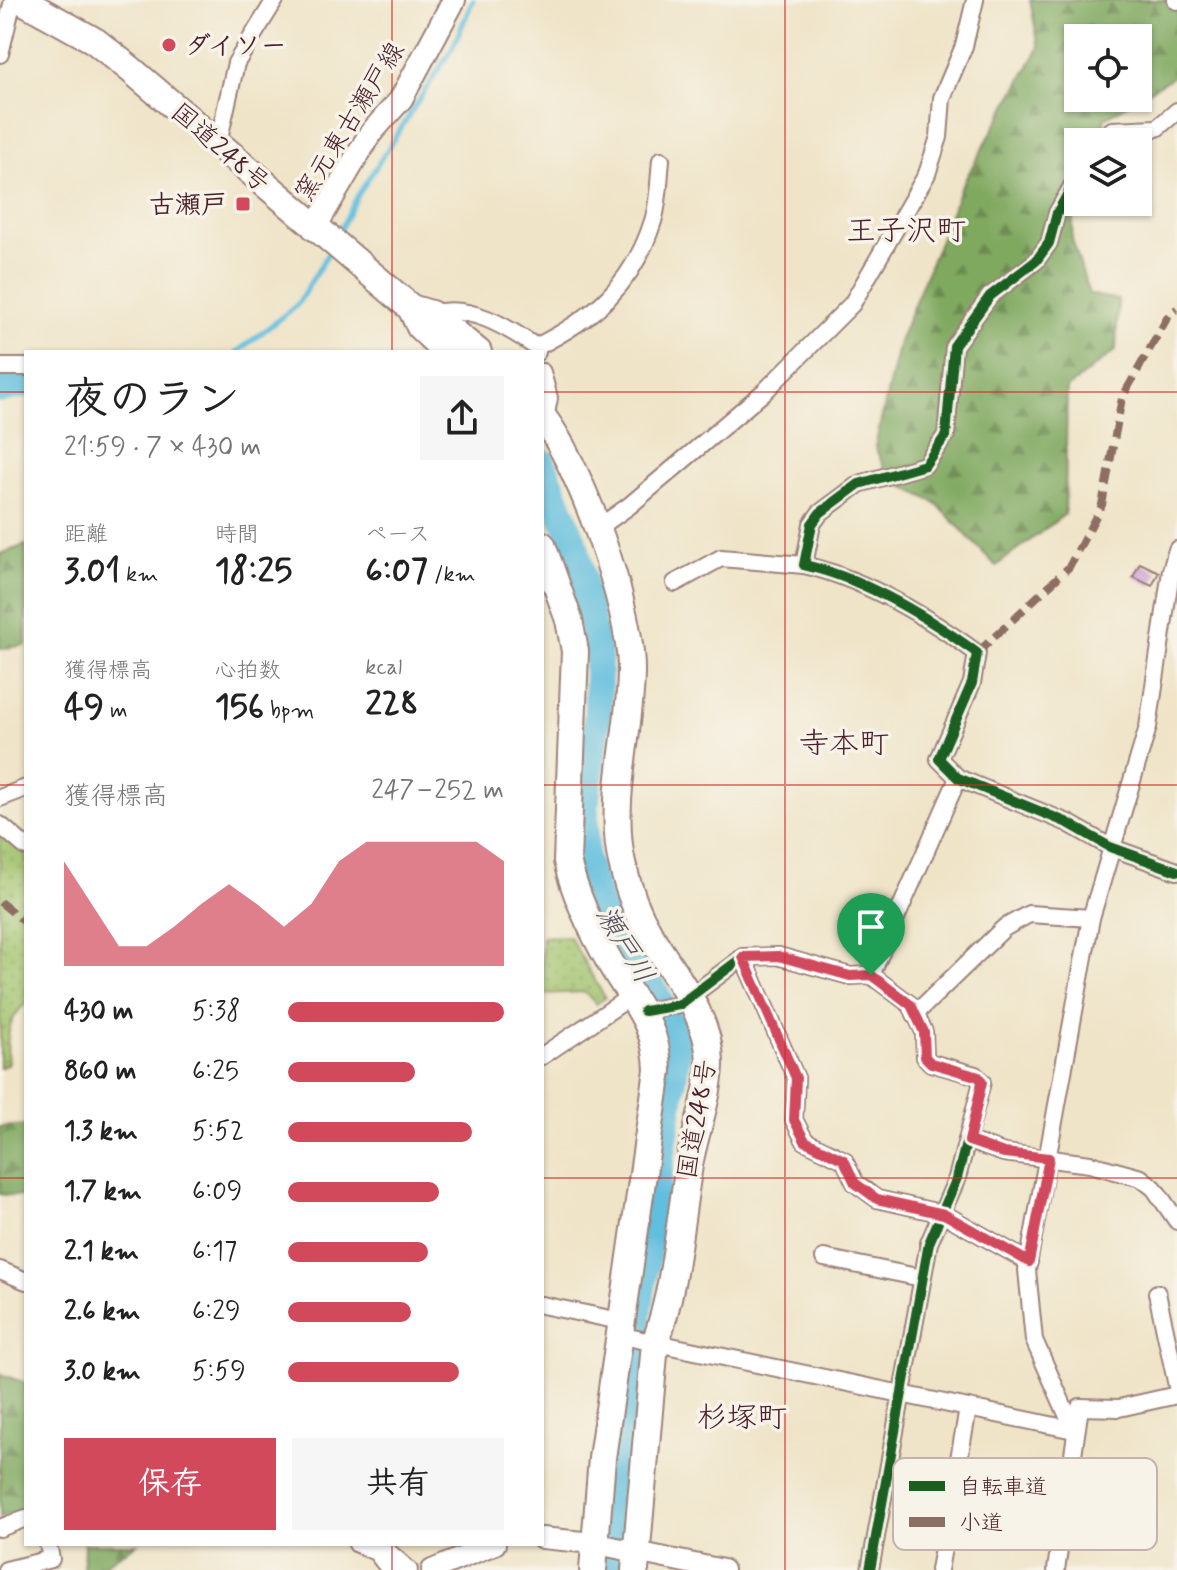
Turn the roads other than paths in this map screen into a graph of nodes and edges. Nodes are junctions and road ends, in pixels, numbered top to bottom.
1 (13, 0) edge
2 (21, 0) edge
3 (275, 0) edge
4 (454, 0) edge
5 (975, 0) edge
6 (0, 54) edge
7 (1177, 111) edge
8 (1152, 128) edge
9 (218, 143) junction
10 (661, 160) dead end
11 (1064, 201) edge
12 (327, 239) junction
13 (421, 311) junction
14 (536, 349) edge
15 (444, 350) edge
16 (475, 350) edge
17 (0, 367) edge
18 (24, 367) edge
19 (544, 379) edge
20 (544, 415) edge
21 (544, 420) edge
22 (598, 528) junction
23 (1177, 550) edge
24 (544, 551) edge
25 (804, 565) junction
26 (675, 583) dead end
27 (958, 778) junction
28 (24, 789) edge
29 (0, 798) edge
30 (0, 825) edge
31 (24, 845) edge
32 (1110, 847) junction
33 (1177, 871) edge
34 (1091, 918) junction
35 (743, 957) junction
36 (871, 975) junction
37 (684, 1002) junction
38 (642, 1005) junction
39 (915, 1014) junction
40 (544, 1054) edge
41 (969, 1141) junction
42 (1049, 1158) junction
43 (944, 1214) junction
44 (1177, 1221) edge
45 (824, 1258) dead end
46 (1029, 1262) junction
47 (0, 1270) edge
48 (922, 1278) junction
49 (24, 1280) edge
50 (1157, 1293) dead end
51 (544, 1306) edge
52 (620, 1331) junction
53 (651, 1343) junction
54 (1177, 1386) edge
55 (1177, 1395) edge
56 (900, 1396) junction
57 (968, 1409) junction
58 (1074, 1430) junction
59 (959, 1458) edge
60 (1070, 1458) edge
61 (24, 1519) edge
62 (0, 1528) edge
63 (544, 1538) edge
64 (597, 1544) junction
65 (48, 1546) edge
66 (362, 1546) edge
67 (382, 1546) edge
68 (490, 1546) edge
69 (943, 1550) edge
70 (1059, 1550) edge
71 (632, 1557) edge
72 (6, 1570) edge
73 (390, 1570) edge
74 (409, 1570) edge
75 (432, 1570) edge
76 (593, 1570) edge
77 (723, 1570) edge
78 (870, 1570) edge
79 (939, 1570) edge
80 (1056, 1570) edge

1 - 6 street
2 - 9 highway, 国道248号
3 - 9 street
4 - 12 main road, 窯元東古瀬戸線
5 - 22 street
7 - 8 street
9 - 12 highway, 国道248号
10 - 14 street
11 - 25 street
12 - 13 highway, 国道248号
13 - 14 street
13 - 15 highway, 国道248号
13 - 16 highway, 国道248号
17 - 18 street
19 - 20 street
21 - 22 highway, 国道248号
22 - 37 highway, 国道248号
23 - 32 street
24 - 38 highway, 国道248号
25 - 26 street
25 - 27 street
27 - 32 street
27 - 36 street
28 - 29 street
30 - 31 street
32 - 33 street
32 - 34 street
34 - 39 street
34 - 42 street
35 - 36 street
35 - 37 street
35 - 43 street
36 - 39 street
37 - 38 street
37 - 53 highway, 国道248号
38 - 40 street
38 - 52 highway, 国道248号
39 - 41 street
41 - 42 street
41 - 43 street
42 - 44 street
42 - 46 street
43 - 46 street
43 - 48 street
45 - 48 street
46 - 58 street
47 - 49 street
48 - 56 street
50 - 54 street
51 - 52 street
52 - 53 street
52 - 64 highway, 国道248号
53 - 56 street
53 - 71 highway, 国道248号
55 - 58 street
56 - 57 street
56 - 78 street
57 - 58 street
57 - 59 street
58 - 60 street
61 - 62 street
63 - 64 street
64 - 71 street
64 - 76 highway, 国道248号
65 - 72 street
66 - 73 street
67 - 74 street
68 - 75 street
69 - 79 street
70 - 80 street
71 - 77 street

